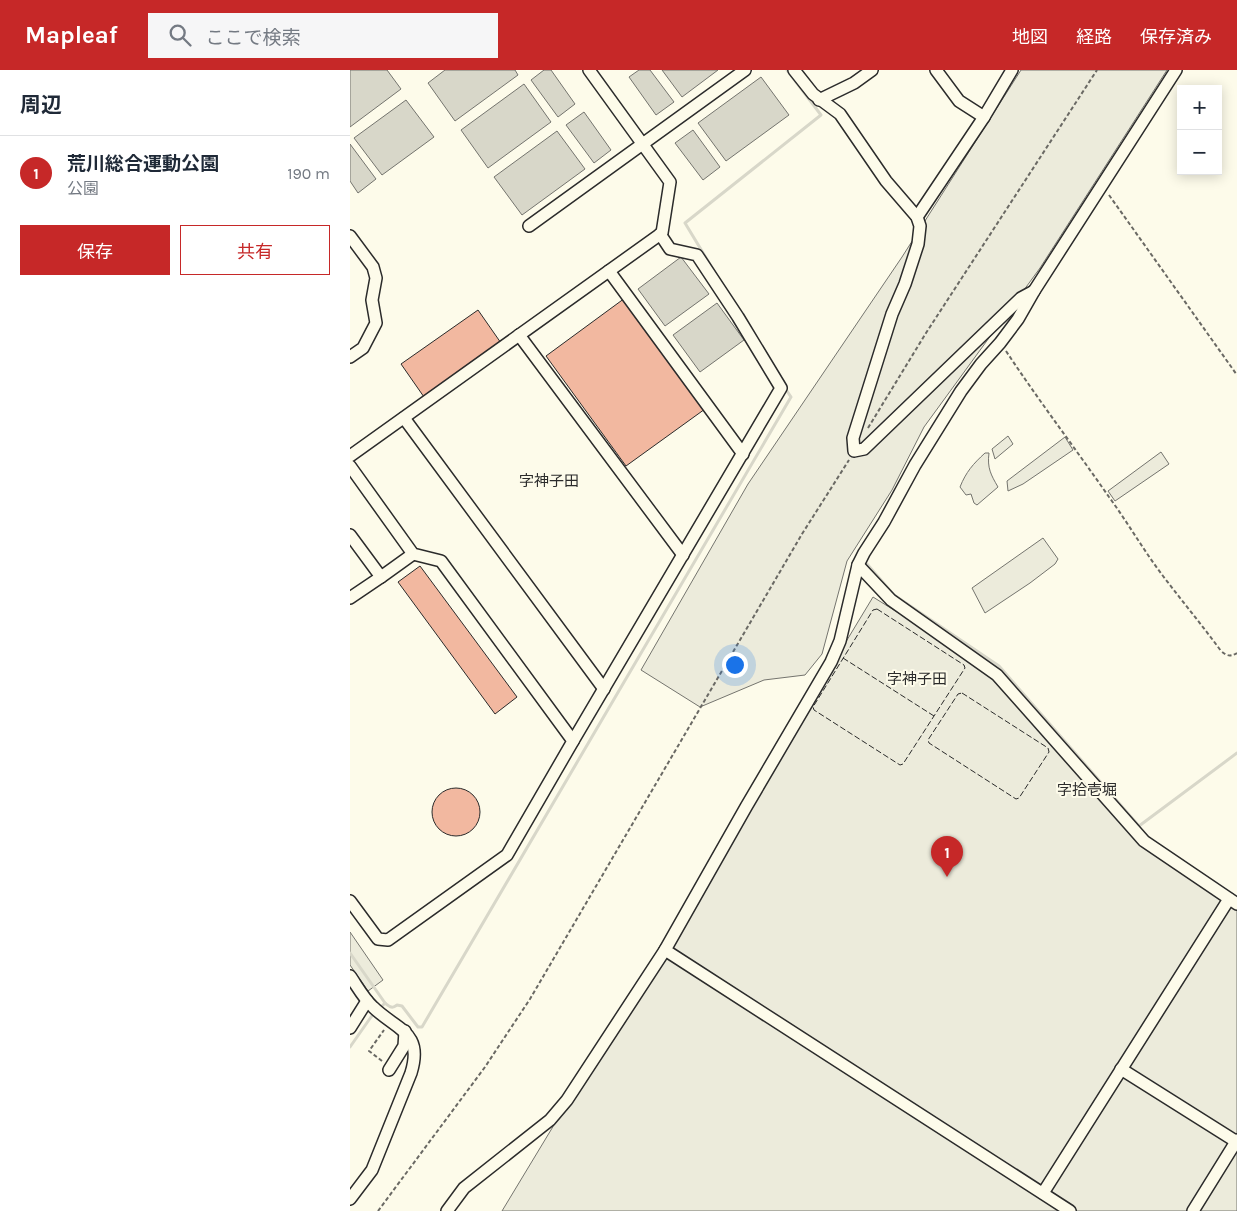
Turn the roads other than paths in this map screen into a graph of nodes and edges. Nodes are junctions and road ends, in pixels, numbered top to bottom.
1 (589, 70) edge
2 (745, 70) edge
3 (872, 70) edge
4 (936, 70) edge
5 (1176, 70) edge
6 (797, 71) edge
7 (1006, 73) edge
8 (820, 100) junction
9 (984, 117) junction
10 (643, 144) junction
11 (917, 217) junction
12 (529, 226) dead end
13 (660, 234) junction
14 (350, 236) edge
15 (609, 271) junction
16 (1034, 291) junction
17 (519, 335) junction
18 (350, 357) edge
19 (404, 418) junction
20 (742, 454) junction
21 (350, 456) edge
22 (350, 466) edge
23 (350, 534) edge
24 (413, 554) junction
25 (683, 555) junction
26 (858, 565) junction
27 (381, 576) junction
28 (350, 598) edge
29 (604, 689) junction
30 (573, 741) junction
31 (350, 901) edge
32 (1233, 902) edge
33 (665, 950) junction
34 (350, 976) edge
35 (369, 1004) junction
36 (350, 1028) edge
37 (405, 1031) junction
38 (390, 1068) road end
39 (1121, 1069) junction
40 (1237, 1141) edge
41 (1043, 1193) junction
42 (350, 1199) edge
43 (447, 1211) edge
44 (1070, 1211) edge
45 (1192, 1211) edge

1 - 10 street
2 - 10 street
3 - 8 street
4 - 9 street
5 - 16 street
6 - 8 street
7 - 9 street
8 - 11 street
9 - 11 street
10 - 12 street
10 - 13 street
11 - 16 street
13 - 15 street
13 - 20 street
14 - 18 street
15 - 17 street
15 - 20 street
16 - 26 street
17 - 19 street
17 - 25 street
19 - 21 street
19 - 29 street
20 - 25 street
22 - 24 street
23 - 27 street
24 - 27 street
24 - 30 street
25 - 29 street
26 - 32 street
26 - 33 street
27 - 28 street
29 - 30 street
30 - 31 street
32 - 39 street
33 - 41 street
33 - 43 street
34 - 35 street
35 - 36 street
35 - 37 street
37 - 38 street
37 - 42 street
39 - 40 street
39 - 41 street
40 - 45 street
41 - 44 street

